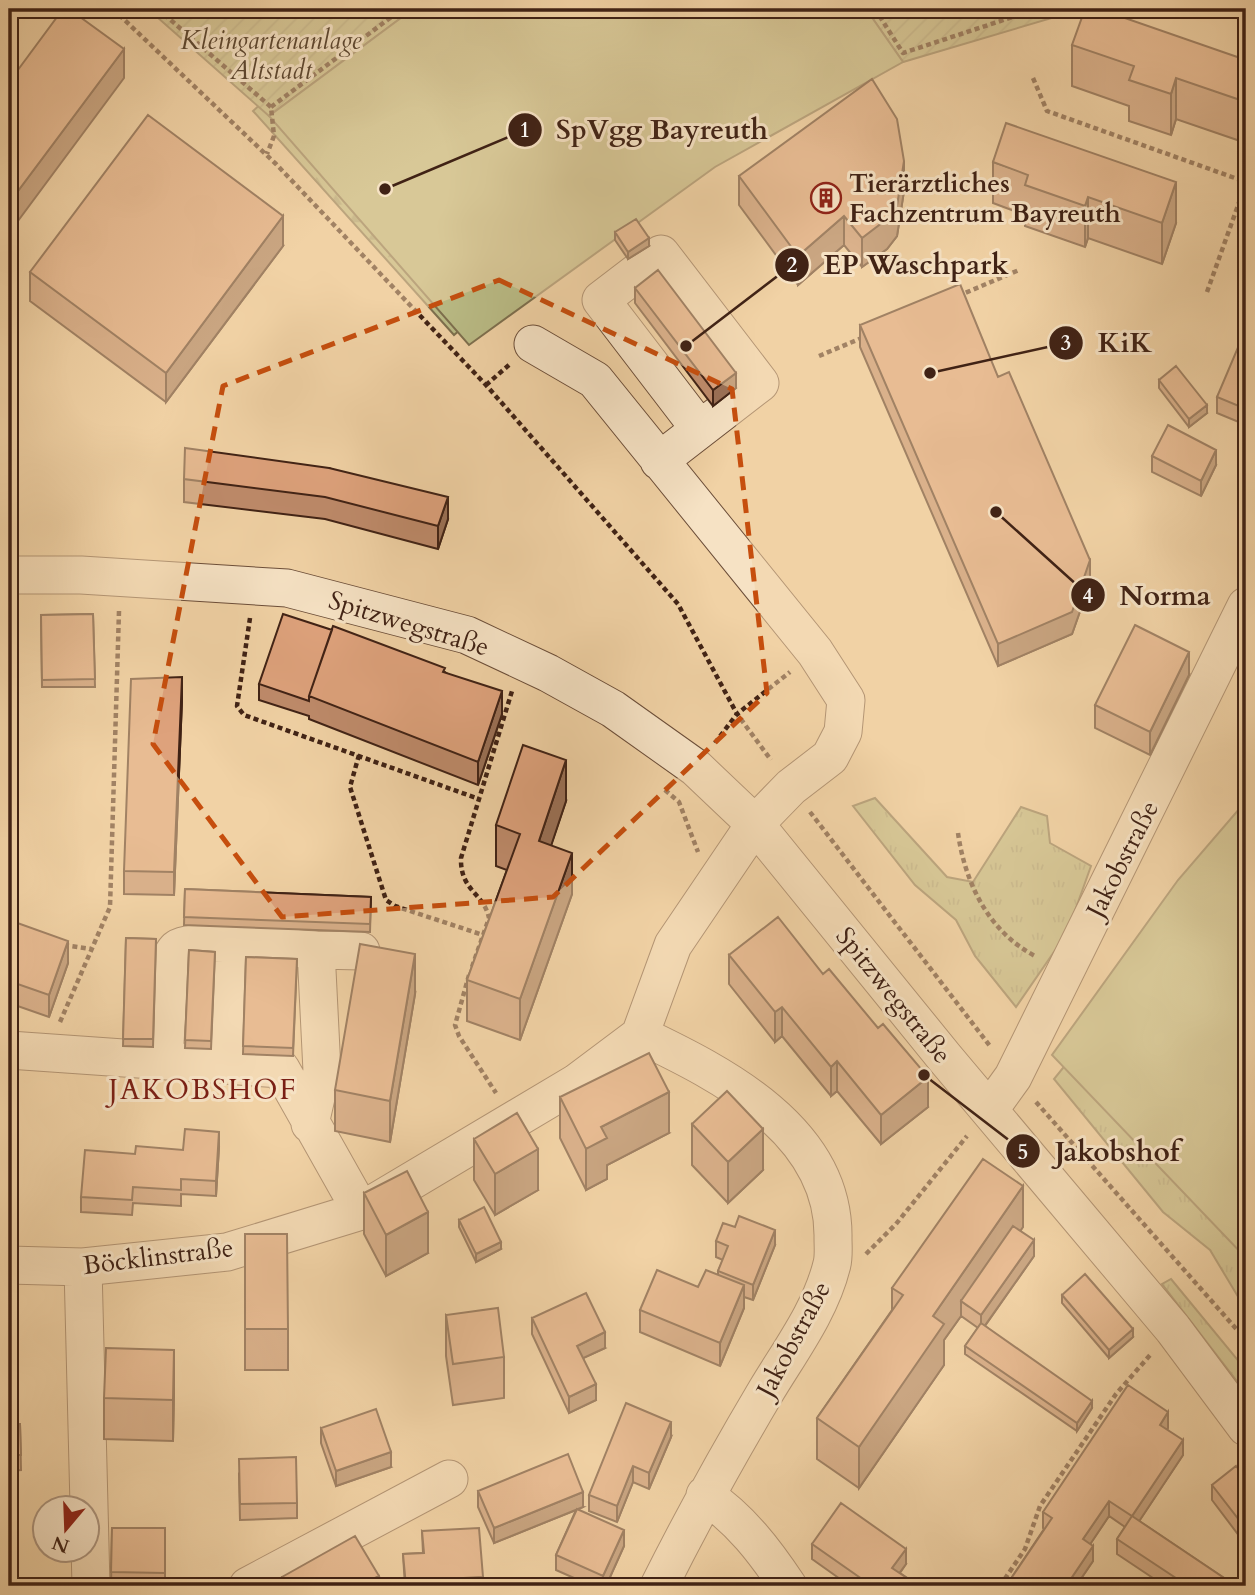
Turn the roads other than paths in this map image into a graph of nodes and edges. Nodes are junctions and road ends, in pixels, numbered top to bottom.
1 (533, 344) dead end
2 (699, 428) junction
3 (659, 461) junction
4 (9, 575) edge
5 (1246, 606) edge
6 (755, 824) junction
7 (233, 944) junction
8 (316, 950) junction
9 (361, 951) edge
10 (640, 1035) junction
11 (9, 1050) edge
12 (164, 1059) junction
13 (226, 1065) junction
14 (980, 1121) junction
15 (310, 1124) junction
16 (361, 1211) junction
17 (9, 1265) edge
18 (83, 1267) junction
19 (1246, 1427) edge
20 (449, 1479) dead end
21 (705, 1495) junction
22 (92, 1586) edge
23 (248, 1586) edge
24 (659, 1586) edge
25 (788, 1586) edge

1 - 3 street
2 - 2 street
2 - 3 street
3 - 6 street
4 - 6 street, Spitzwegstraße
5 - 14 street, Jakobstraße
6 - 10 street
6 - 14 street, Spitzwegstraße
7 - 8 street
7 - 12 street
7 - 13 street
8 - 9 street
8 - 15 street
10 - 16 street, Böcklinstraße
10 - 21 street, Jakobstraße
11 - 12 street
12 - 13 street
13 - 15 street
14 - 19 street, Spitzwegstraße
15 - 16 street
16 - 18 street, Böcklinstraße
17 - 18 street, Böcklinstraße
18 - 22 street
20 - 23 street
21 - 24 street, Jakobstraße
21 - 25 street

